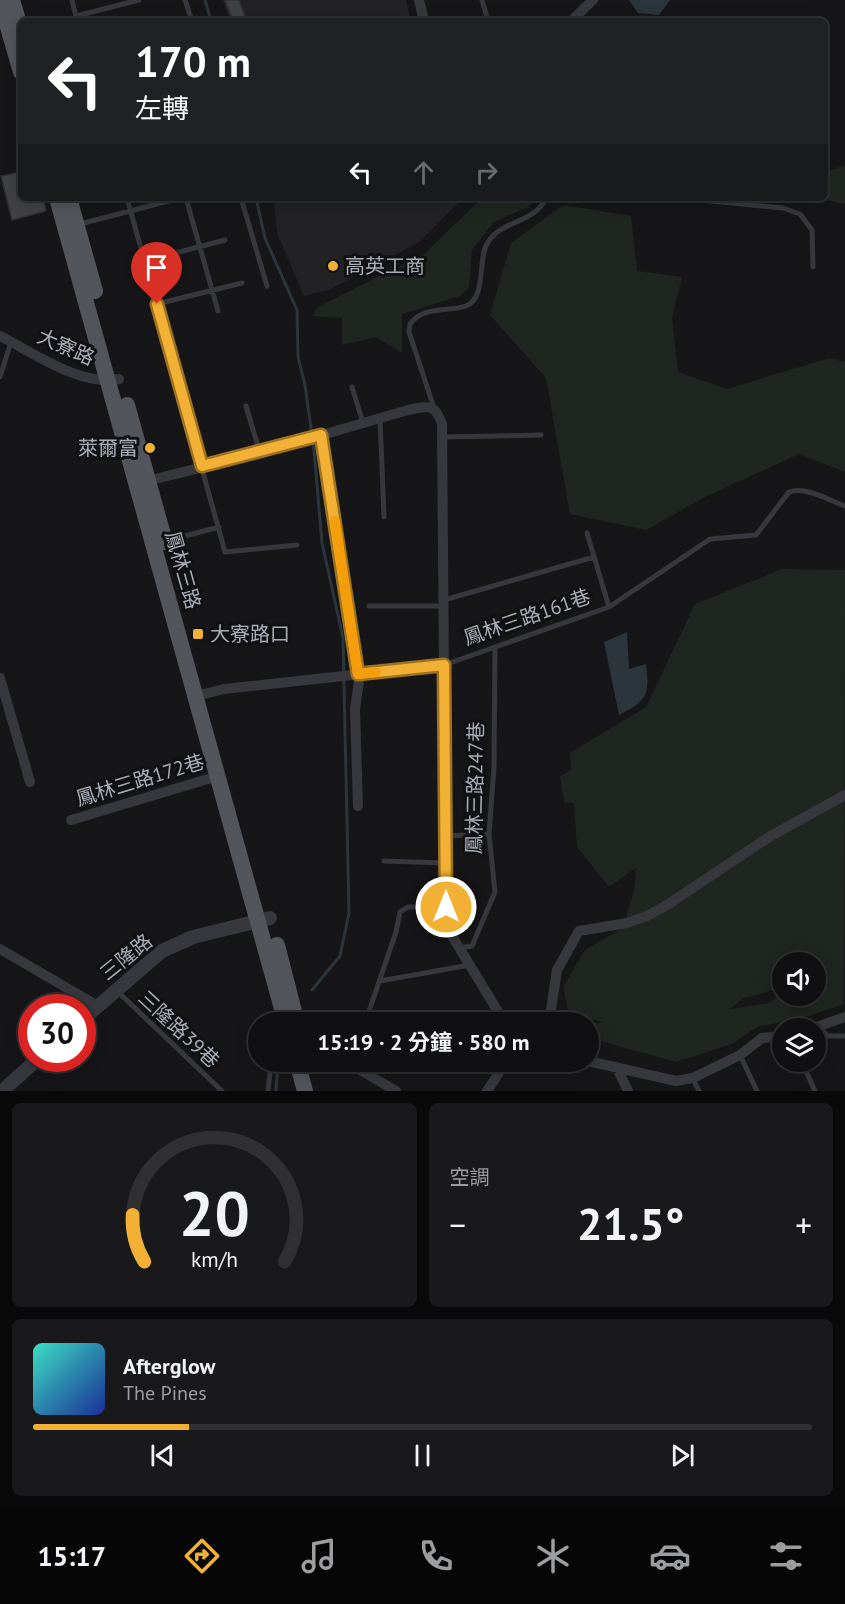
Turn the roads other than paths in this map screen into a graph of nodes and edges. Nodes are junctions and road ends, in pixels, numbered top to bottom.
1 (0, 0) edge
2 (12, 0) edge
3 (72, 0) edge
4 (139, 0) edge
5 (185, 0) edge
6 (418, 0) edge
7 (482, 0) edge
8 (593, 0) edge
9 (77, 18) edge
10 (191, 18) edge
11 (423, 18) edge
12 (487, 18) edge
13 (574, 18) edge
14 (18, 20) edge
15 (18, 62) edge
16 (58, 201) edge
17 (70, 201) edge
18 (128, 201) edge
19 (168, 201) edge
20 (187, 201) edge
21 (242, 201) edge
22 (544, 201) edge
23 (712, 201) edge
24 (130, 210) junction
25 (77, 225) junction
26 (225, 240) dead end
27 (200, 248) junction
28 (145, 261) junction
29 (813, 267) dead end
30 (242, 283) dead end
31 (267, 286) dead end
32 (212, 291) junction
33 (157, 304) junction
34 (218, 311) dead end
35 (0, 336) edge
36 (11, 342) junction
37 (0, 377) edge
38 (114, 380) junction
39 (352, 387) dead end
40 (246, 406) dead end
41 (434, 408) junction
42 (380, 418) junction
43 (363, 423) junction
44 (541, 435) dead end
45 (315, 436) junction
46 (442, 437) junction
47 (260, 453) junction
48 (202, 466) junction
49 (142, 482) junction
50 (845, 506) edge
51 (384, 517) dead end
52 (219, 527) junction
53 (586, 533) dead end
54 (165, 542) junction
55 (297, 545) dead end
56 (594, 557) junction
57 (444, 603) junction
58 (369, 606) dead end
59 (609, 607) junction
60 (495, 647) junction
61 (444, 665) junction
62 (356, 674) junction
63 (0, 678) edge
64 (202, 695) junction
65 (218, 776) junction
66 (30, 782) dead end
67 (845, 795) edge
68 (357, 806) dead end
69 (71, 820) dead end
70 (489, 834) junction
71 (445, 836) junction
72 (384, 861) dead end
73 (446, 863) junction
74 (446, 907) junction
75 (265, 920) junction
76 (459, 948) junction
77 (0, 949) edge
78 (470, 965) junction
79 (380, 981) junction
80 (116, 990) junction
81 (98, 1006) joint
82 (284, 1012) edge
83 (294, 1012) edge
84 (369, 1012) edge
85 (498, 1012) edge
86 (550, 1012) edge
87 (845, 1017) edge
88 (826, 1024) edge
89 (826, 1034) edge
90 (845, 1036) edge
91 (772, 1037) edge
92 (740, 1055) junction
93 (599, 1064) edge
94 (617, 1068) junction
95 (23, 1072) edge
96 (270, 1072) dead end
97 (300, 1072) edge
98 (312, 1072) edge
99 (365, 1072) edge
100 (806, 1072) edge
101 (499, 1073) edge
102 (693, 1078) junction
103 (2, 1091) edge
104 (222, 1091) edge
105 (268, 1091) edge
106 (305, 1091) edge
107 (317, 1091) edge
108 (396, 1091) edge
109 (487, 1091) edge
110 (628, 1091) edge
111 (699, 1091) edge
112 (757, 1091) edge
113 (815, 1091) edge

1 - 15 main road
2 - 14 main road
3 - 9 lane
4 - 9 lane
5 - 10 lane
6 - 11 street
7 - 12 lane
8 - 13 street
16 - 38 main road, 鳳林三路
17 - 25 main road, 鳳林三路
18 - 24 lane
19 - 24 lane
20 - 27 lane
21 - 31 lane
22 - 41 lane
23 - 29 lane
24 - 25 lane
24 - 28 lane
25 - 38 main road, 鳳林三路
26 - 27 lane
27 - 28 lane
27 - 32 lane
28 - 33 lane
30 - 32 lane
32 - 33 lane
32 - 34 lane
33 - 48 lane
35 - 36 street, 大寮路
36 - 37 lane
36 - 38 street, 大寮路
38 - 49 main road, 鳳林三路
39 - 43 lane
40 - 47 lane
41 - 42 street
41 - 46 street
42 - 43 street
42 - 51 lane
43 - 45 street
44 - 46 lane
45 - 47 street
45 - 62 street
46 - 57 street
47 - 48 street
48 - 49 street
48 - 52 lane
49 - 54 main road, 鳳林三路
49 - 64 main road, 鳳林三路
50 - 59 lane, 鳳林三路161巷
52 - 54 lane
52 - 55 lane
53 - 56 lane, 鳳林三路161巷
54 - 64 main road, 鳳林三路
56 - 57 lane, 鳳林三路161巷
56 - 59 lane, 鳳林三路161巷
57 - 58 lane, 鳳林三路161巷
57 - 61 street, 鳳林三路161巷
59 - 60 lane, 鳳林三路161巷
60 - 61 lane, 鳳林三路161巷
60 - 70 lane, 鳳林三路247巷
61 - 62 street
61 - 71 street, 鳳林三路247巷
62 - 64 street
62 - 68 street
63 - 66 street
64 - 65 main road, 鳳林三路
64 - 75 main road, 鳳林三路
65 - 69 street, 鳳林三路172巷
65 - 75 main road, 鳳林三路
67 - 86 street
70 - 71 lane
70 - 76 lane, 鳳林三路247巷
71 - 73 street, 鳳林三路247巷
72 - 73 lane
73 - 74 street, 鳳林三路247巷
74 - 76 street, 鳳林三路247巷
74 - 79 lane
75 - 80 street, 三隆路
75 - 82 main road, 鳳林三路
75 - 83 main road, 鳳林三路
76 - 78 street, 鳳林三路247巷
77 - 81 street
78 - 79 lane
78 - 85 street, 鳳林三路247巷
79 - 84 lane
80 - 81 street, 三隆路
80 - 104 lane, 三隆路39巷
87 - 88 street
89 - 90 lane
91 - 92 street
92 - 102 street
92 - 112 lane
93 - 94 street
94 - 102 street
94 - 110 street
95 - 103 street
96 - 105 lane
97 - 106 main road
98 - 107 main road
99 - 108 street
100 - 113 lane
101 - 109 street
102 - 111 lane

